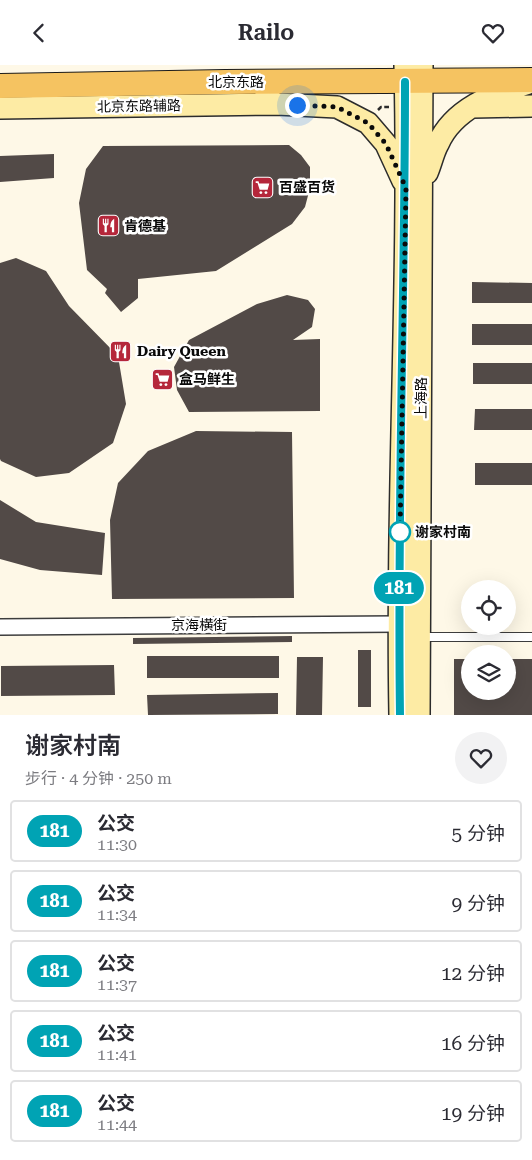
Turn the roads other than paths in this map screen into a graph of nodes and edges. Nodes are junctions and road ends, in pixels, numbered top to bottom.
1 (414, 73) edge
2 (532, 81) edge
3 (225, 82) junction
4 (0, 86) edge
5 (277, 104) junction
6 (532, 106) edge
7 (470, 107) junction
8 (0, 108) edge
9 (414, 188) junction
10 (398, 624) junction
11 (0, 627) edge
12 (419, 637) junction
13 (532, 637) edge
14 (400, 715) edge
15 (419, 715) edge

1 - 2 main road, 北京东路
1 - 3 main road, 北京东路
1 - 9 main road, 上海路
2 - 7 main road
3 - 4 main road, 北京东路
3 - 5 main road
5 - 8 main road, 北京东路辅路
5 - 9 main road, 北京东路辅路
6 - 7 main road
7 - 9 main road
9 - 10 main road, 上海路
9 - 12 main road, 上海路
10 - 11 street, 京海横街
10 - 14 main road, 上海路
12 - 13 lane
12 - 15 main road, 上海路

